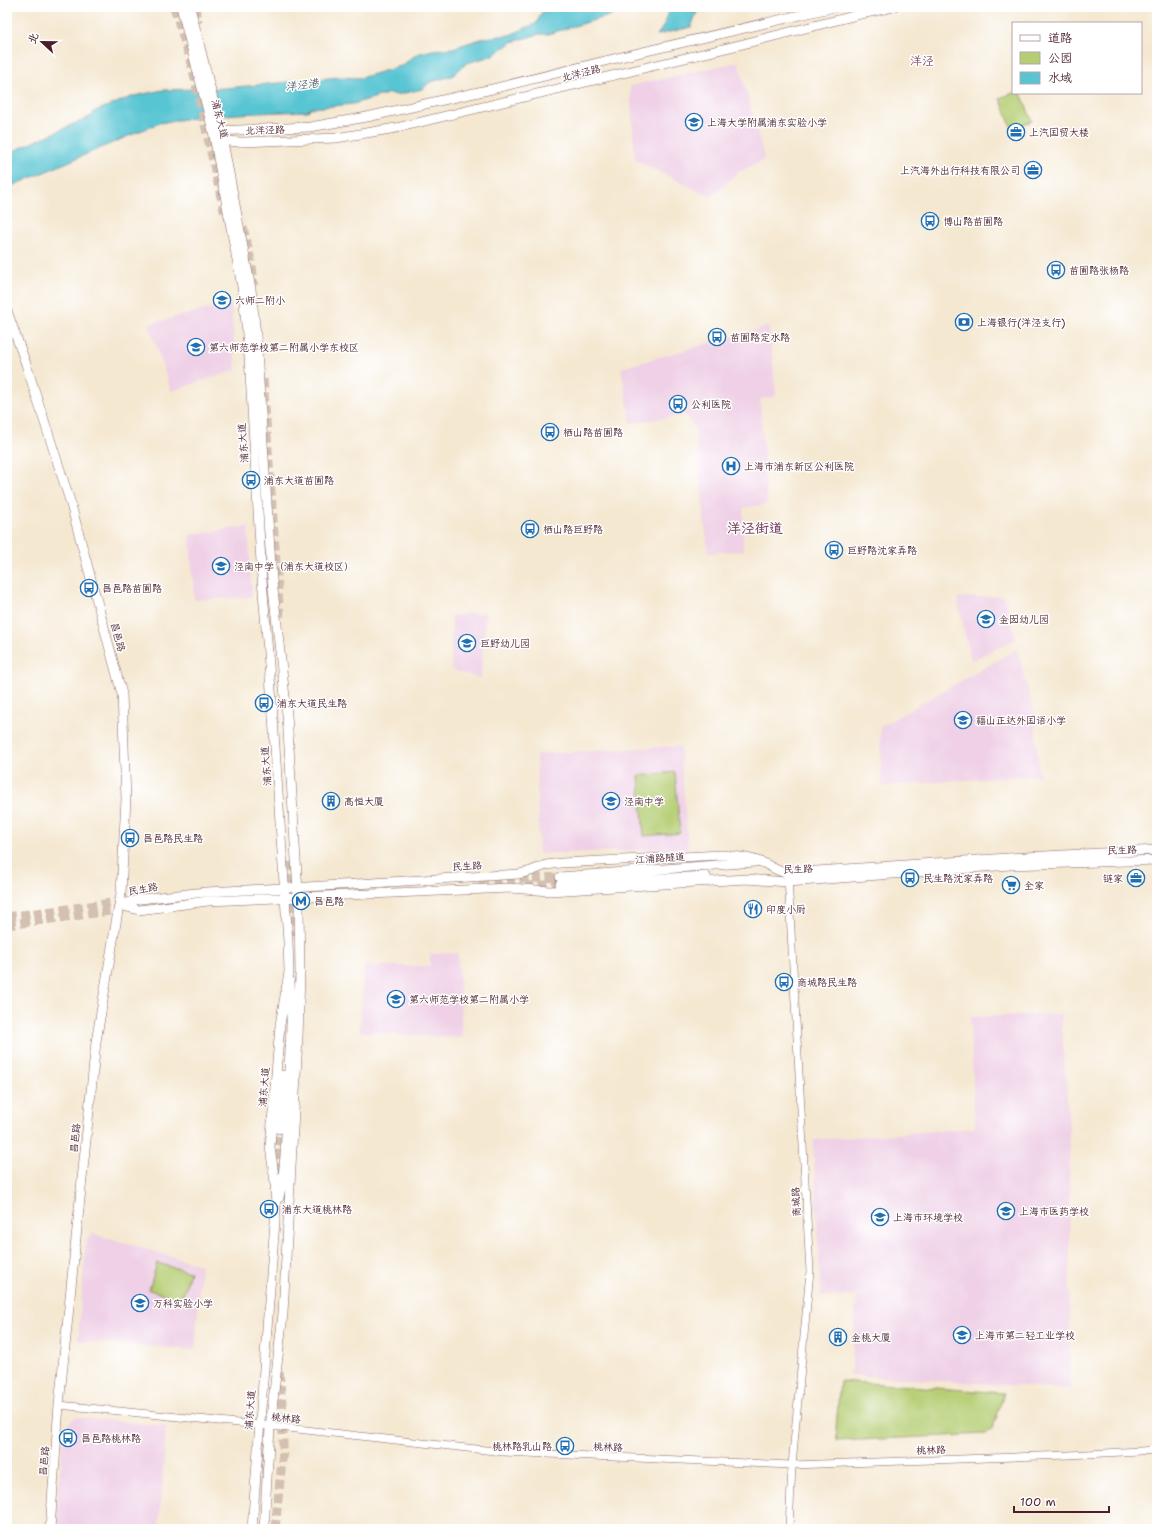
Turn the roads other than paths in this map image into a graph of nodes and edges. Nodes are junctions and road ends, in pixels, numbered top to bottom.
1 (181, 7) edge
2 (190, 7) edge
3 (834, 7) edge
4 (893, 7) edge
5 (860, 10) edge
6 (204, 79) junction
7 (217, 130) junction
8 (7, 311) edge
9 (1157, 850) edge
10 (1157, 860) edge
11 (762, 862) junction
12 (788, 878) junction
13 (746, 879) junction
14 (298, 887) junction
15 (286, 888) junction
16 (298, 897) junction
17 (286, 898) junction
18 (119, 906) junction
19 (289, 972) junction
20 (279, 1129) tunnel mouth
21 (276, 1208) junction
22 (59, 1405) junction
23 (260, 1425) junction
24 (270, 1427) junction
25 (1157, 1450) edge
26 (792, 1464) junction
27 (50, 1529) edge
28 (252, 1529) edge
29 (264, 1529) edge
30 (789, 1529) edge

1 - 6 main road, 浦东大道
2 - 6 main road, 浦东大道
3 - 7 main road, 北洋泾路
4 - 5 main road, 北洋泾路
5 - 7 main road, 北洋泾路
6 - 7 main road, 浦东大道
7 - 14 main road, 浦东大道
7 - 15 main road, 浦东大道
8 - 18 main road, 昌邑路
9 - 12 main road, 民生路
10 - 12 main road, 民生路
11 - 12 main road, 民生路
11 - 13 main road, 江浦路隧道
11 - 14 main road, 民生路
12 - 13 main road, 民生路
12 - 26 street, 商城路
13 - 16 main road, 民生路
14 - 15 main road, 民生路
14 - 16 main road, 浦东大道
15 - 17 main road, 浦东大道
15 - 18 main road, 民生路
16 - 17 main road, 民生路
16 - 24 main road, 浦东大道
17 - 18 main road, 民生路
17 - 19 main road, 浦东大道
18 - 22 main road, 昌邑路
19 - 20 main road
19 - 21 main road
19 - 21 main road, 浦东大道
21 - 23 main road, 浦东大道
22 - 23 street, 桃林路
22 - 27 main road, 昌邑路
23 - 24 street, 桃林路
23 - 28 main road, 浦东大道
24 - 26 street, 桃林路
24 - 29 main road, 浦东大道
25 - 26 street, 桃林路
26 - 30 street, 商城路

